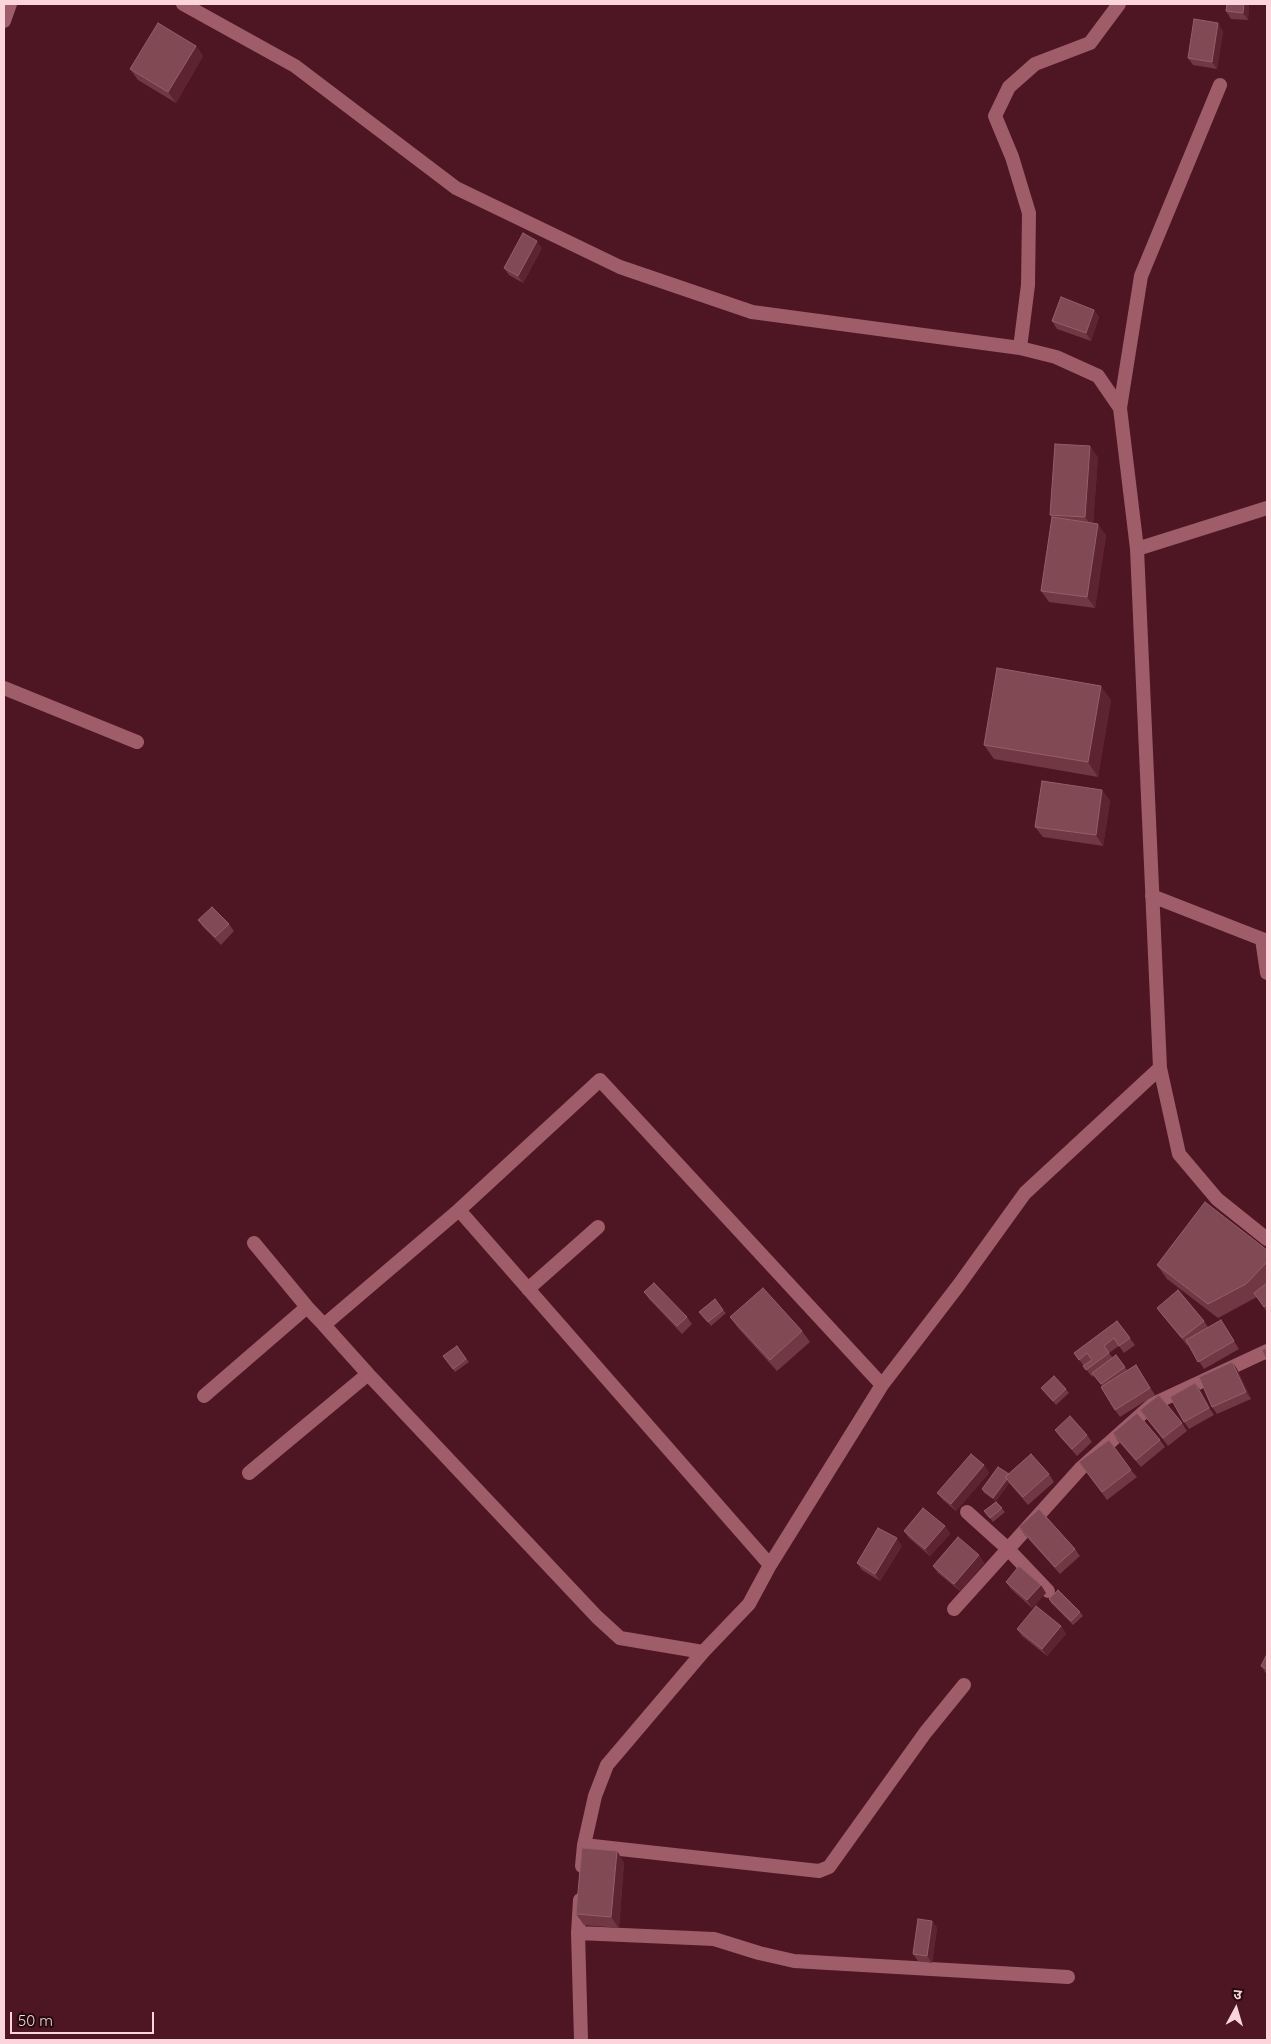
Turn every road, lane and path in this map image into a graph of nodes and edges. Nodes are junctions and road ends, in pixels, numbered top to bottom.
1 (10, 4) edge
2 (183, 4) edge
3 (1119, 4) edge
4 (4, 21) edge
5 (1220, 85) dead end
6 (1020, 348) junction
7 (1120, 408) junction
8 (1267, 508) edge
9 (1137, 549) junction
10 (4, 688) edge
11 (137, 742) dead end
12 (1152, 896) junction
13 (1264, 940) edge
14 (1267, 973) edge
15 (1160, 1068) junction
16 (459, 1210) junction
17 (598, 1227) dead end
18 (1267, 1239) edge
19 (254, 1243) dead end
20 (528, 1289) junction
21 (307, 1307) junction
22 (324, 1325) junction
23 (1267, 1351) edge
24 (368, 1374) junction
25 (882, 1384) junction
26 (204, 1396) dead end
27 (249, 1473) dead end
28 (967, 1512) dead end
29 (1008, 1549) junction
30 (770, 1565) junction
31 (1048, 1591) dead end
32 (954, 1609) dead end
33 (703, 1652) junction
34 (964, 1685) dead end
35 (584, 1845) junction
36 (578, 1934) junction
37 (1068, 1977) dead end
38 (581, 2040) edge

1 - 4 street
2 - 6 street
3 - 6 street
5 - 7 street
6 - 7 street
7 - 9 street
8 - 9 street
9 - 12 street
10 - 11 street
12 - 13 street
12 - 15 street
13 - 14 street
15 - 18 street
15 - 25 street
16 - 20 street
16 - 22 street
16 - 25 street
17 - 20 street
19 - 21 street
20 - 30 street
21 - 22 street
21 - 26 street
22 - 24 street
23 - 29 street
24 - 27 street
24 - 33 street
25 - 30 street
28 - 29 street
29 - 31 street
29 - 32 street
30 - 33 street
33 - 35 street
34 - 35 street
35 - 36 street
36 - 37 street
36 - 38 street

